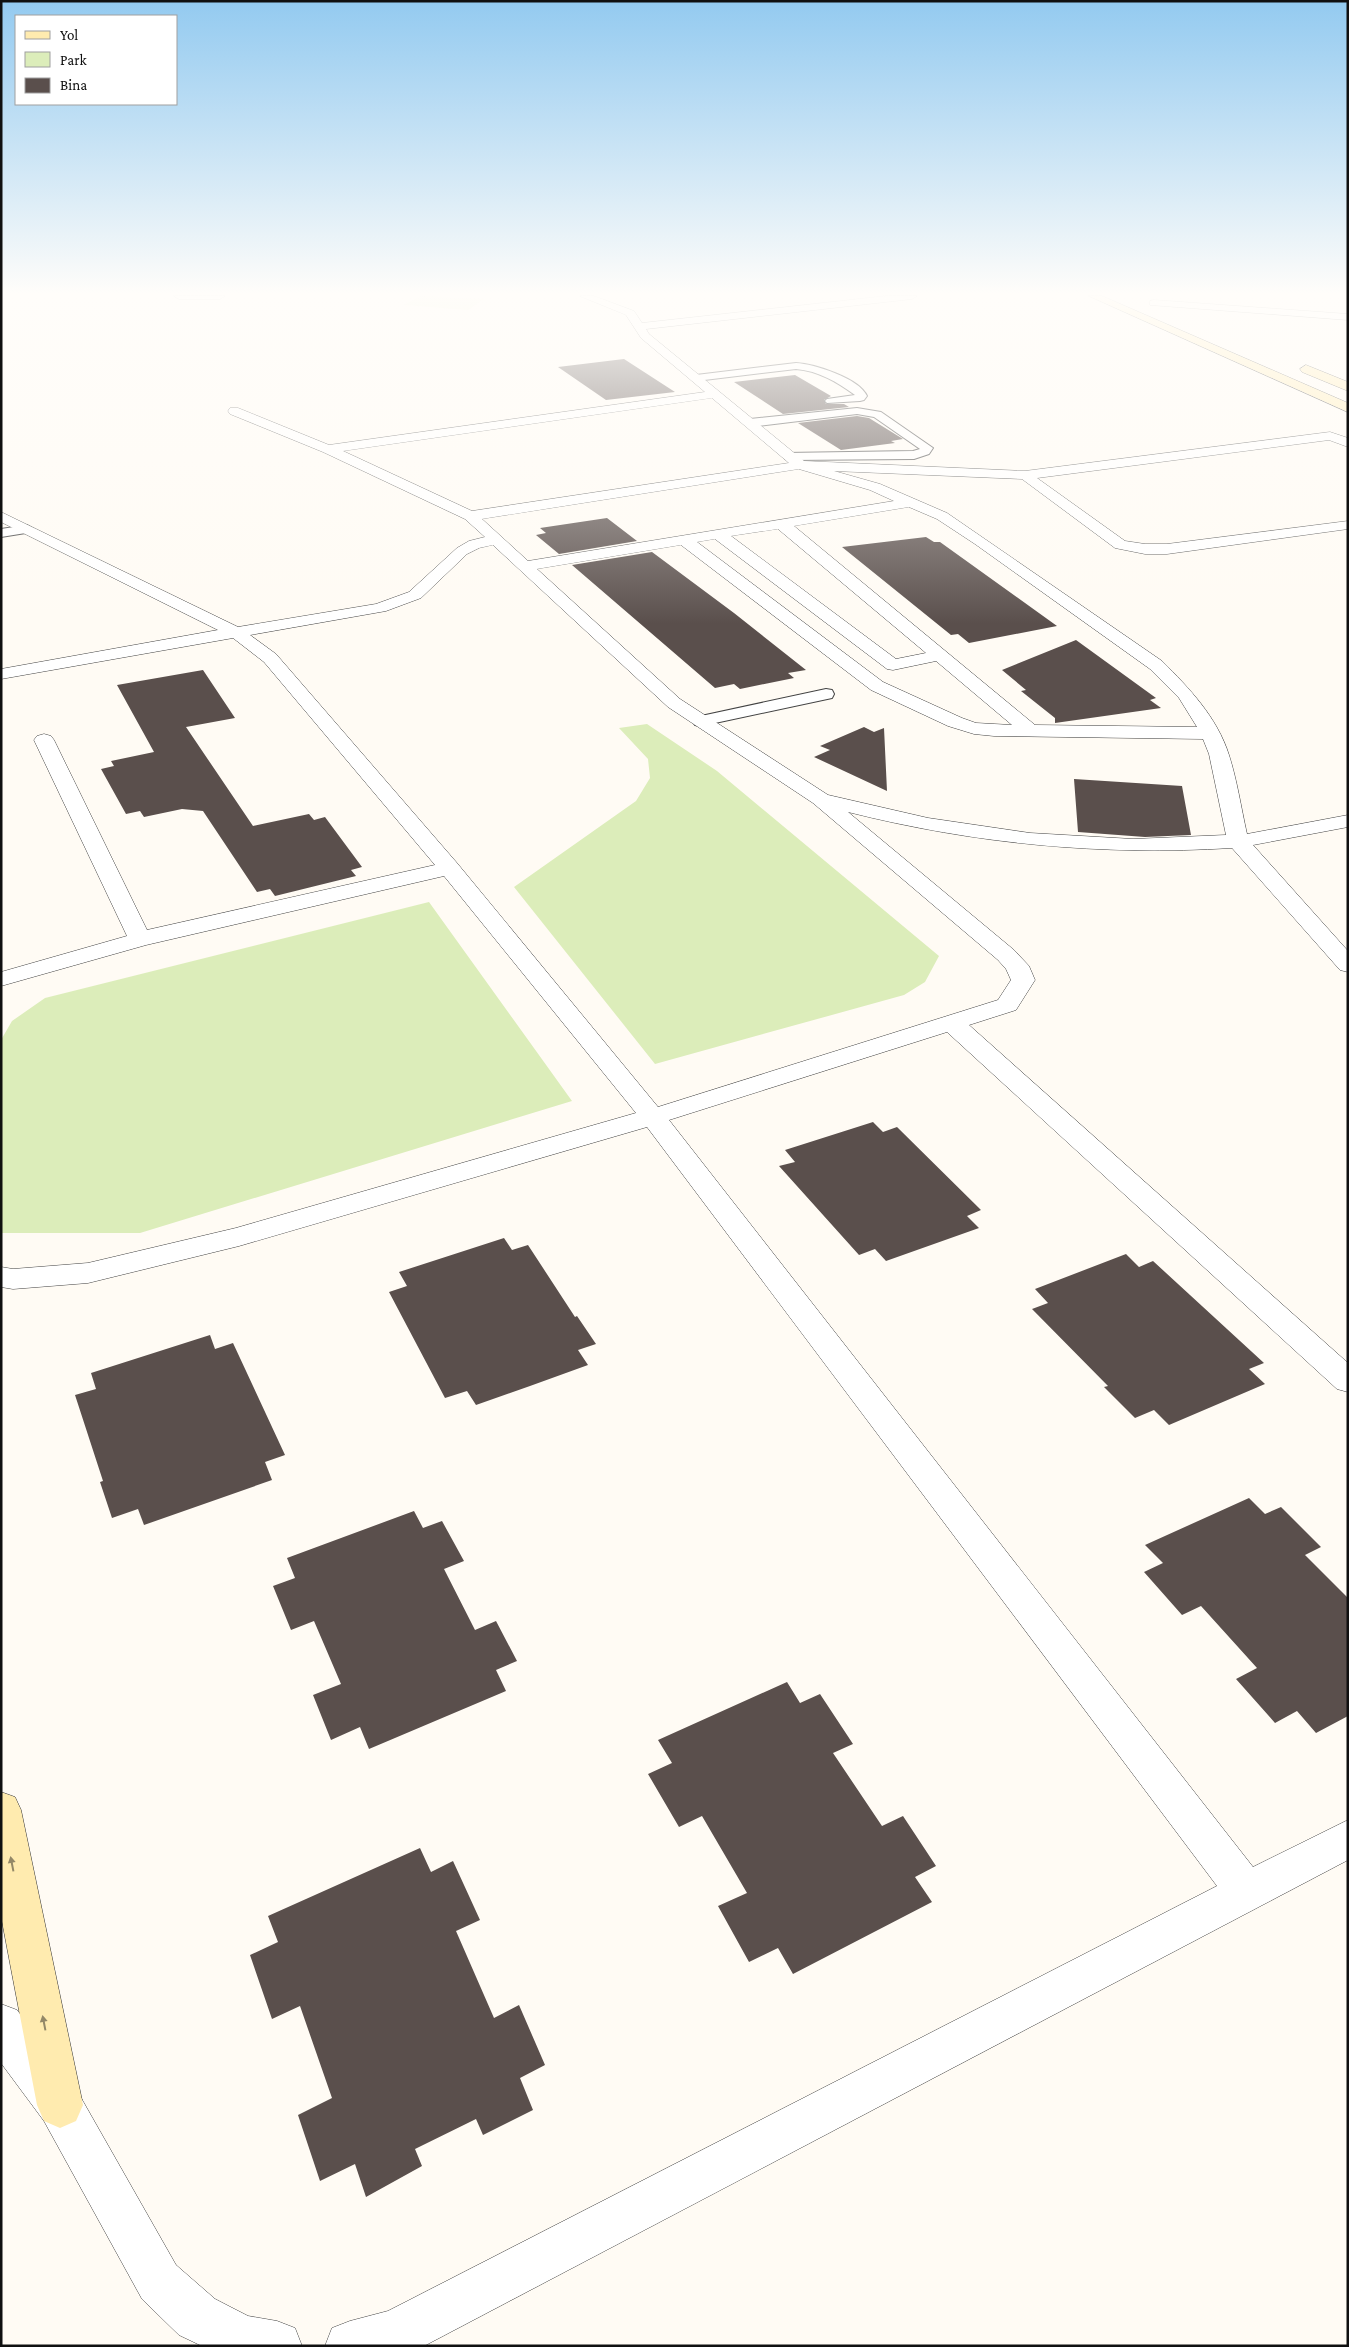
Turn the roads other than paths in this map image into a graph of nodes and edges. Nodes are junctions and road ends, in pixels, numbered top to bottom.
1 (634, 406) edge
2 (729, 406) edge
3 (756, 410) dead end
4 (234, 411) dead end
5 (737, 412) junction
6 (750, 423) junction
7 (1348, 443) edge
8 (328, 449) junction
9 (795, 461) junction
10 (1025, 475) junction
11 (912, 502) junction
12 (1, 516) edge
13 (470, 516) junction
14 (782, 524) junction
15 (1348, 525) edge
16 (14, 531) edge
17 (718, 534) junction
18 (496, 540) junction
19 (684, 540) junction
20 (525, 566) junction
21 (237, 633) junction
22 (940, 655) junction
23 (1, 674) edge
24 (826, 694) dead end
25 (701, 721) junction
26 (1030, 730) junction
27 (1210, 733) junction
28 (44, 740) dead end
29 (820, 799) junction
30 (1348, 822) edge
31 (1238, 841) junction
32 (449, 868) junction
33 (140, 939) junction
34 (1348, 965) edge
35 (1, 979) edge
36 (953, 1024) junction
37 (653, 1117) junction
38 (1, 1277) edge
39 (1348, 1381) edge
40 (1, 1810) edge
41 (1348, 1839) edge
42 (1246, 1892) junction
43 (1, 2026) edge
44 (60, 2105) junction
45 (277, 2346) edge
46 (350, 2346) edge

1 - 8 street
2 - 5 street
3 - 5 lane
4 - 8 street
5 - 6 street
6 - 9 street
6 - 9 lane
7 - 10 street
8 - 13 street
9 - 10 street
9 - 11 street
9 - 13 street
10 - 15 street
11 - 14 street
11 - 27 street
12 - 16 street
13 - 18 street
14 - 17 street
14 - 22 street
16 - 21 street
17 - 19 street
17 - 22 street
18 - 20 street
18 - 21 street
19 - 20 street
19 - 26 street
20 - 25 street
21 - 23 street
21 - 32 street
22 - 26 street
24 - 25 lane
25 - 29 street
26 - 27 street
27 - 31 street
28 - 33 street
29 - 31 street
29 - 36 street
30 - 31 street
31 - 34 street
32 - 33 street
32 - 37 street
33 - 35 street
36 - 37 street
36 - 39 street
37 - 38 street
37 - 42 street
44 -> 40 street
41 - 42 street
42 - 46 street
43 - 44 street
44 - 45 street

